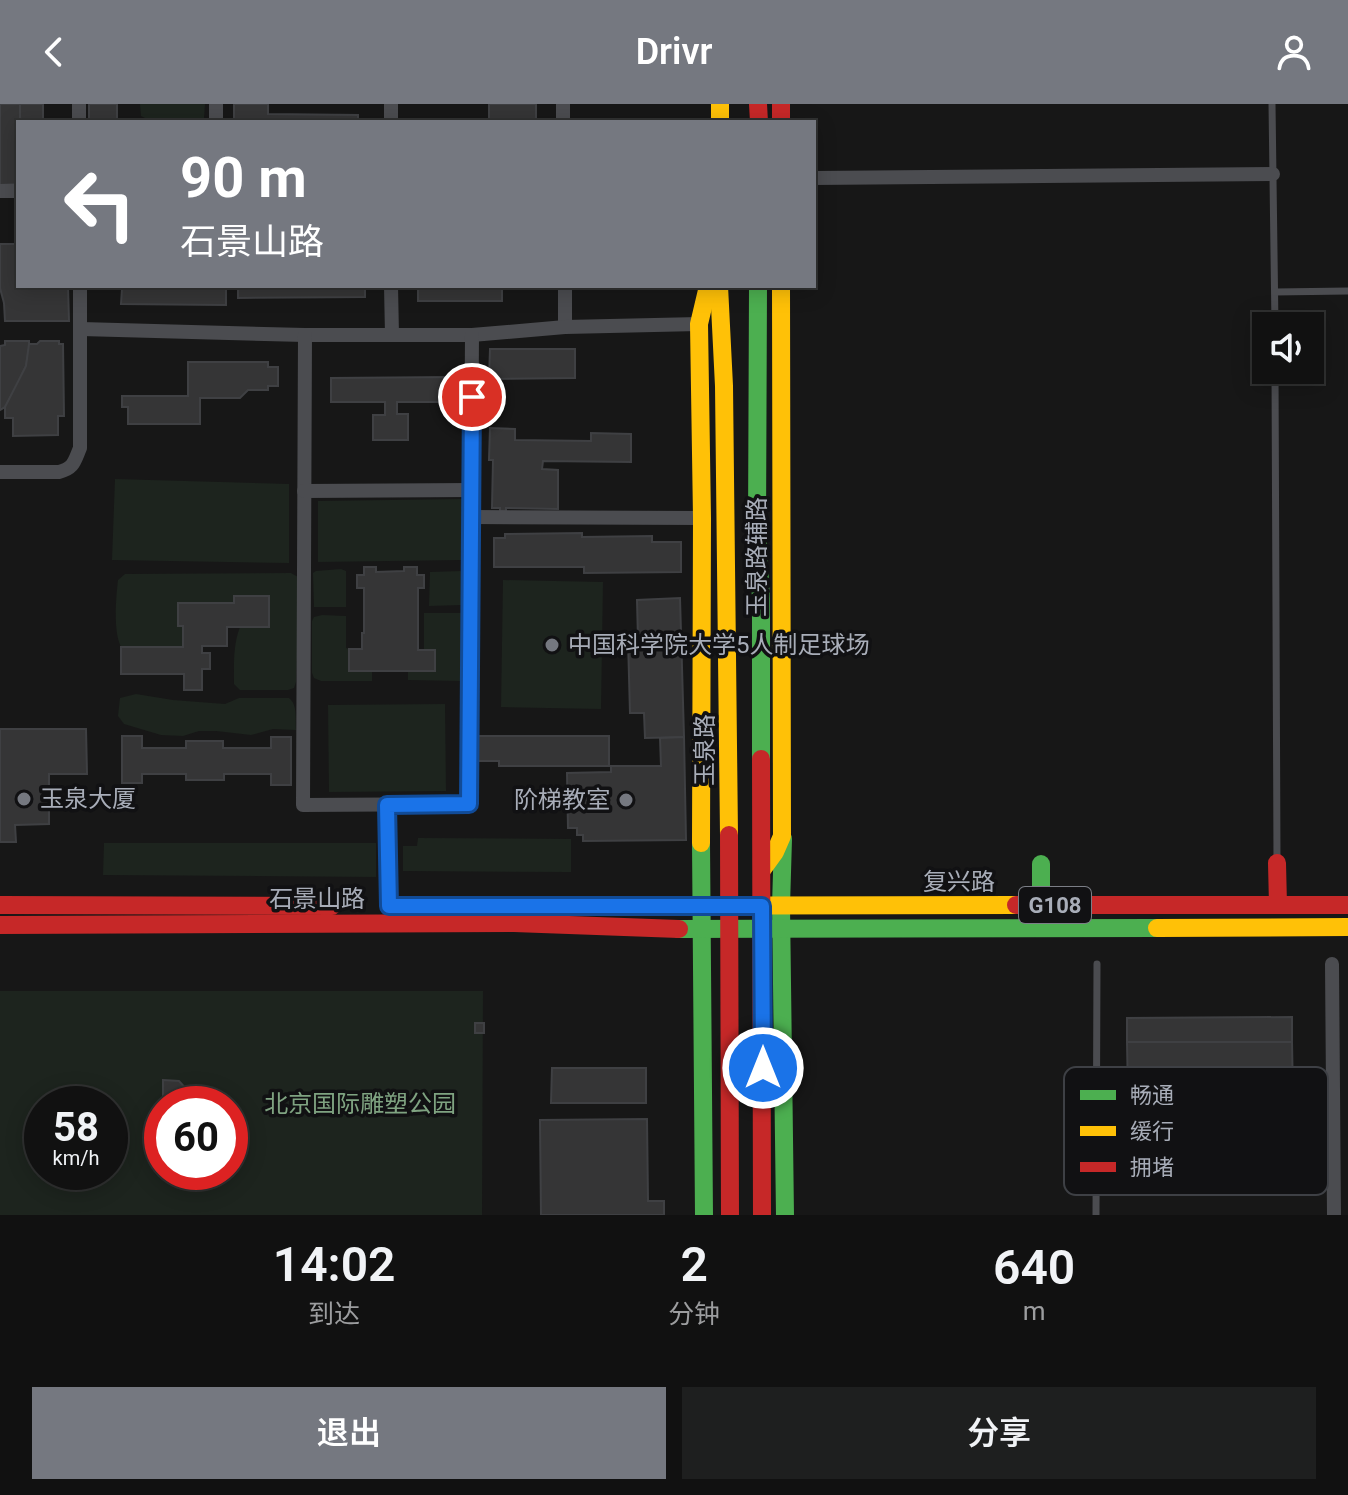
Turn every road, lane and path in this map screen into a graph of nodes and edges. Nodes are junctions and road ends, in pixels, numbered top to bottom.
1 (1272, 104) edge
2 (1273, 174) junction
3 (816, 178) edge
4 (80, 288) edge
5 (391, 288) edge
6 (565, 288) edge
7 (708, 288) edge
8 (719, 288) edge
9 (758, 288) edge
10 (781, 288) edge
11 (1348, 291) edge
12 (1275, 292) junction
13 (1275, 312) edge
14 (699, 324) junction
15 (565, 327) junction
16 (81, 329) junction
17 (305, 335) junction
18 (392, 335) junction
19 (472, 335) junction
20 (1275, 384) edge
21 (0, 472) edge
22 (472, 490) junction
23 (304, 491) junction
24 (472, 517) junction
25 (702, 518) junction
26 (701, 545) junction
27 (725, 603) junction
28 (387, 805) junction
29 (782, 836) junction
30 (1277, 863) joint
31 (1041, 864) dead end
32 (762, 870) junction
33 (0, 905) edge
34 (1041, 905) junction
35 (1278, 905) junction
36 (1348, 905) edge
37 (389, 906) junction
38 (702, 906) junction
39 (772, 906) junction
40 (730, 907) junction
41 (0, 925) edge
42 (1348, 927) edge
43 (703, 929) junction
44 (730, 929) junction
45 (772, 929) junction
46 (1097, 964) dead end
47 (1332, 964) dead end
48 (1097, 1067) edge
49 (730, 1076) junction
50 (784, 1136) junction
51 (705, 1162) junction
52 (1096, 1195) edge
53 (704, 1215) edge
54 (730, 1215) edge
55 (763, 1215) edge
56 (785, 1215) edge
57 (1096, 1215) edge
58 (1334, 1215) edge

1 - 2 lane
2 - 3 street
2 - 12 lane
4 - 16 street
5 - 18 street
6 - 15 street
7 - 14 main road
8 - 27 main road, 玉泉路
9 - 32 main road
10 - 29 main road, 玉泉路辅路
11 - 12 lane
12 - 13 lane
14 - 15 street
14 - 25 main road
15 - 19 street
16 - 17 street
16 - 21 street
17 - 18 street
17 - 23 street
18 - 19 street
19 - 22 street
20 - 30 lane
22 - 23 street
22 - 24 street
23 - 28 street
24 - 25 street
24 - 28 street
25 - 26 main road
26 - 27 main road
26 - 38 main road
27 - 40 main road, 玉泉路
28 - 37 street
29 - 32 main road
29 - 39 main road
30 - 35 main road
31 - 34 main road
32 - 39 main road
33 - 37 main road, 石景山路 / G108
34 - 35 main road, 复兴路 / G108
34 - 39 main road, 复兴路 / G108
35 - 36 main road, 复兴路 / G108
37 - 38 main road, 石景山路 / G108
38 - 40 main road, 石景山路 / G108
38 - 43 main road
39 - 40 main road, G108
39 - 45 main road
40 - 44 main road, 玉泉路
41 - 43 main road, 石景山路 / G108
42 - 45 main road, 复兴路 / G108
43 - 44 main road, 石景山路 / G108
43 - 51 main road
44 - 45 main road, G108
44 - 49 main road, 玉泉路
45 - 50 main road
45 - 55 main road
46 - 48 lane
47 - 58 street
49 - 51 main road
49 - 54 main road, 玉泉路
50 - 55 main road
50 - 56 main road
51 - 53 main road
52 - 57 lane

